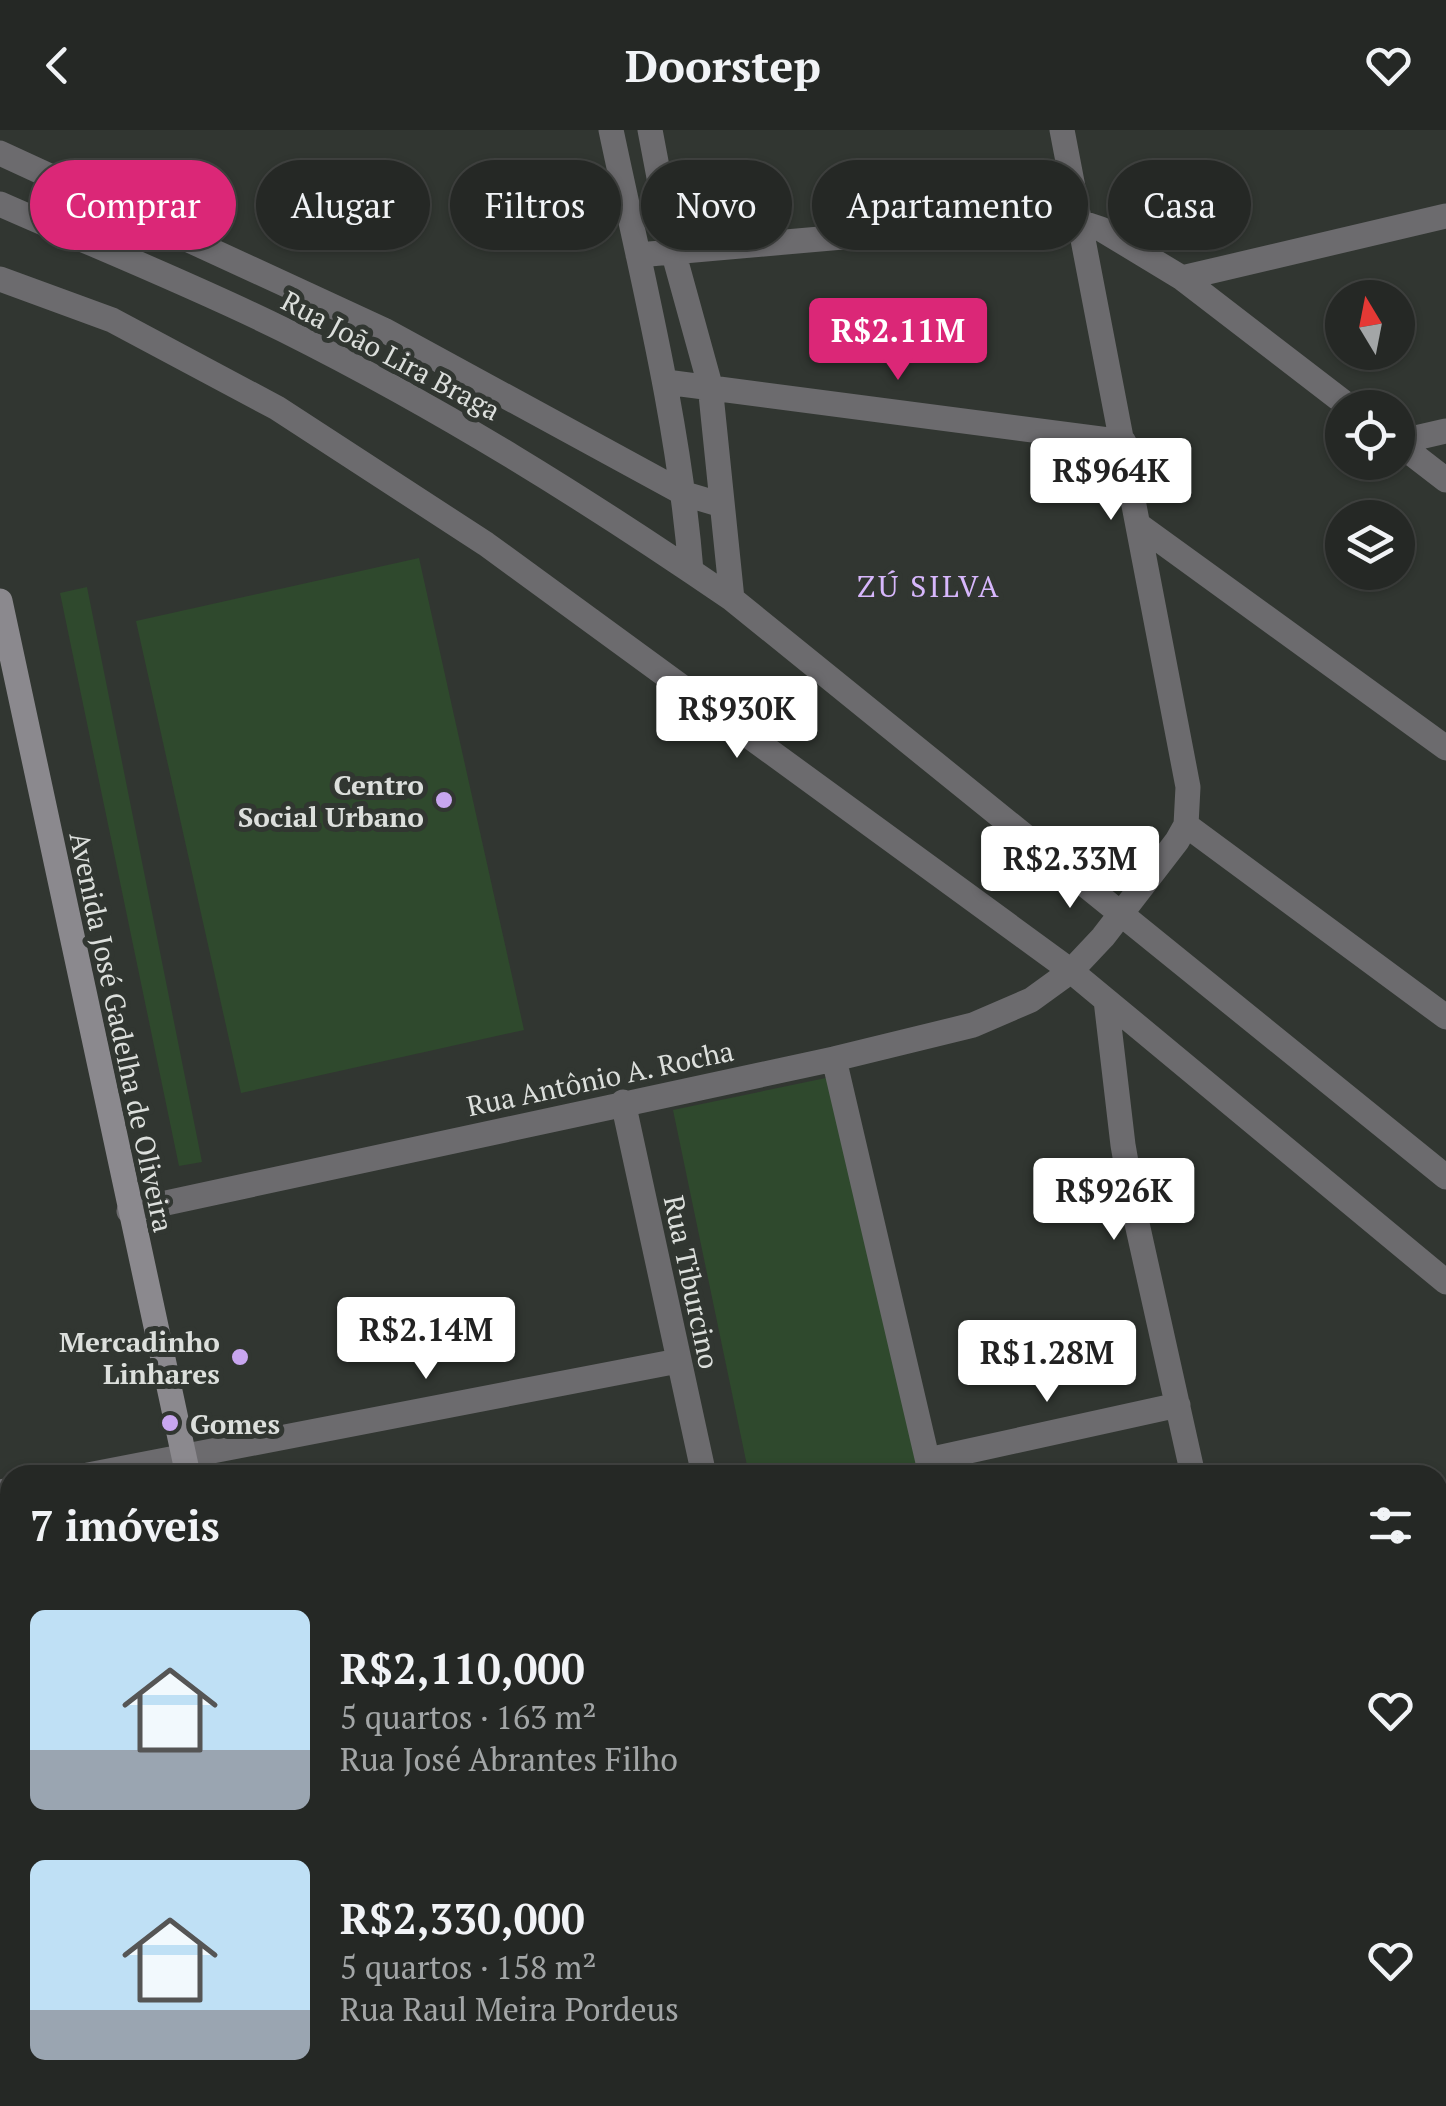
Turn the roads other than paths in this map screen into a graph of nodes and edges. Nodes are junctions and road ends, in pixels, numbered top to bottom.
1 (611, 130) edge
2 (650, 130) edge
3 (1062, 130) edge
4 (0, 153) edge
5 (1067, 160) edge
6 (0, 204) edge
7 (1446, 216) edge
8 (1088, 224) edge
9 (812, 239) edge
10 (1083, 250) edge
11 (674, 251) junction
12 (638, 255) junction
13 (1182, 278) junction
14 (0, 279) edge
15 (666, 382) junction
16 (710, 385) junction
17 (1328, 390) edge
18 (1446, 431) edge
19 (1415, 439) edge
20 (1124, 442) junction
21 (1415, 456) edge
22 (1446, 480) edge
23 (685, 494) junction
24 (722, 505) junction
25 (1140, 526) junction
26 (691, 571) junction
27 (732, 599) junction
28 (0, 601) edge
29 (1446, 748) edge
30 (1186, 825) junction
31 (1119, 916) junction
32 (1071, 972) junction
33 (1106, 1000) junction
34 (1446, 1017) edge
35 (834, 1058) junction
36 (623, 1102) junction
37 (1446, 1178) edge
38 (129, 1212) junction
39 (1446, 1282) edge
40 (678, 1361) junction
41 (1178, 1405) junction
42 (185, 1465) edge
43 (190, 1465) edge
44 (702, 1465) edge
45 (929, 1465) edge
46 (937, 1465) edge
47 (1191, 1465) edge

1 - 12 street
2 - 11 street
3 - 5 street
4 - 23 street
6 - 26 street, Rua João Lira Braga
7 - 13 street
8 - 13 street
9 - 11 street
10 - 20 street
11 - 12 street
11 - 16 street
12 - 15 street
13 - 17 street
14 - 32 street
15 - 16 street
15 - 23 street
16 - 20 street
16 - 24 street
18 - 19 street
20 - 25 street
21 - 22 street
23 - 24 street
23 - 26 street
24 - 27 street
25 - 29 street
25 - 30 street
26 - 27 street, Rua João Lira Braga
27 - 31 street, Rua João Lira Braga
28 - 38 main road, Avenida José Gadelha de Oliveira
30 - 31 street, Rua Antônio A. Rocha
30 - 34 street
31 - 32 street, Rua Antônio A. Rocha
31 - 37 street, Rua João Lira Braga
32 - 33 street
32 - 35 street, Rua Antônio A. Rocha
33 - 39 street
33 - 41 street
35 - 36 street, Rua Antônio A. Rocha
35 - 45 street
36 - 38 street, Rua Antônio A. Rocha
36 - 40 street, Rua Tiburcino
38 - 42 main road, Avenida José Gadelha de Oliveira
40 - 43 street
40 - 44 street, Rua Tiburcino
41 - 46 street
41 - 47 street

